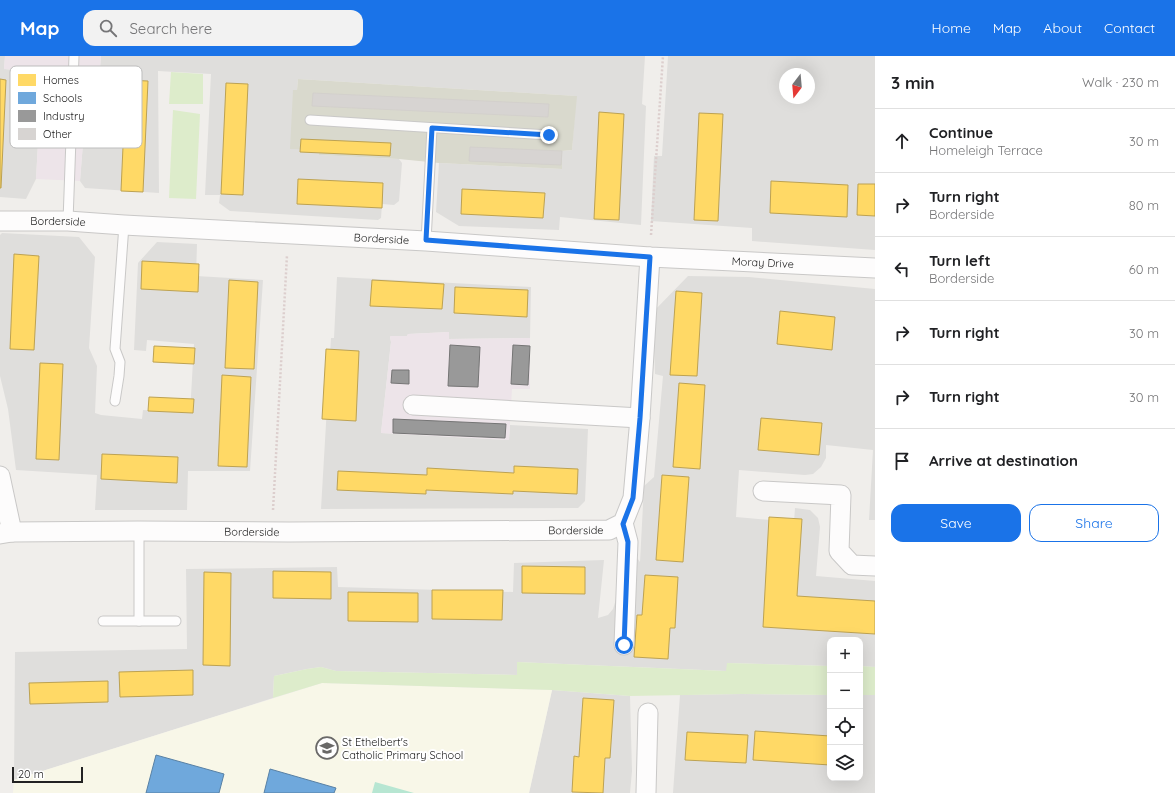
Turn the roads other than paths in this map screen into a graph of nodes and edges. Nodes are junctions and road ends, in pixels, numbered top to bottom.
1 (74, 56) edge
2 (74, 66) edge
3 (310, 120) dead end
4 (432, 128) junction
5 (549, 135) dead end
6 (71, 148) edge
7 (0, 221) edge
8 (68, 221) junction
9 (124, 225) junction
10 (426, 240) junction
11 (650, 257) junction
12 (875, 268) edge
13 (115, 401) dead end
14 (413, 405) dead end
15 (640, 418) junction
16 (0, 476) edge
17 (763, 491) dead end
18 (623, 524) junction
19 (139, 531) junction
20 (6, 533) edge
21 (875, 566) edge
22 (103, 621) dead end
23 (139, 621) junction
24 (176, 621) dead end
25 (624, 645) dead end
26 (648, 713) dead end
27 (646, 793) edge

1 - 2 lane
3 - 4 lane
4 - 5 lane
4 - 10 lane
6 - 8 lane
7 - 8 street, Borderside
8 - 9 street, Borderside
9 - 10 street, Borderside
9 - 13 lane
10 - 11 street, Borderside
11 - 12 street, Moray Drive
11 - 15 street
14 - 15 street
15 - 18 street
16 - 20 street, Borderside
17 - 21 street
18 - 19 street, Borderside
18 - 25 street
19 - 20 street, Borderside
19 - 23 lane
22 - 23 lane
23 - 24 lane
26 - 27 street

